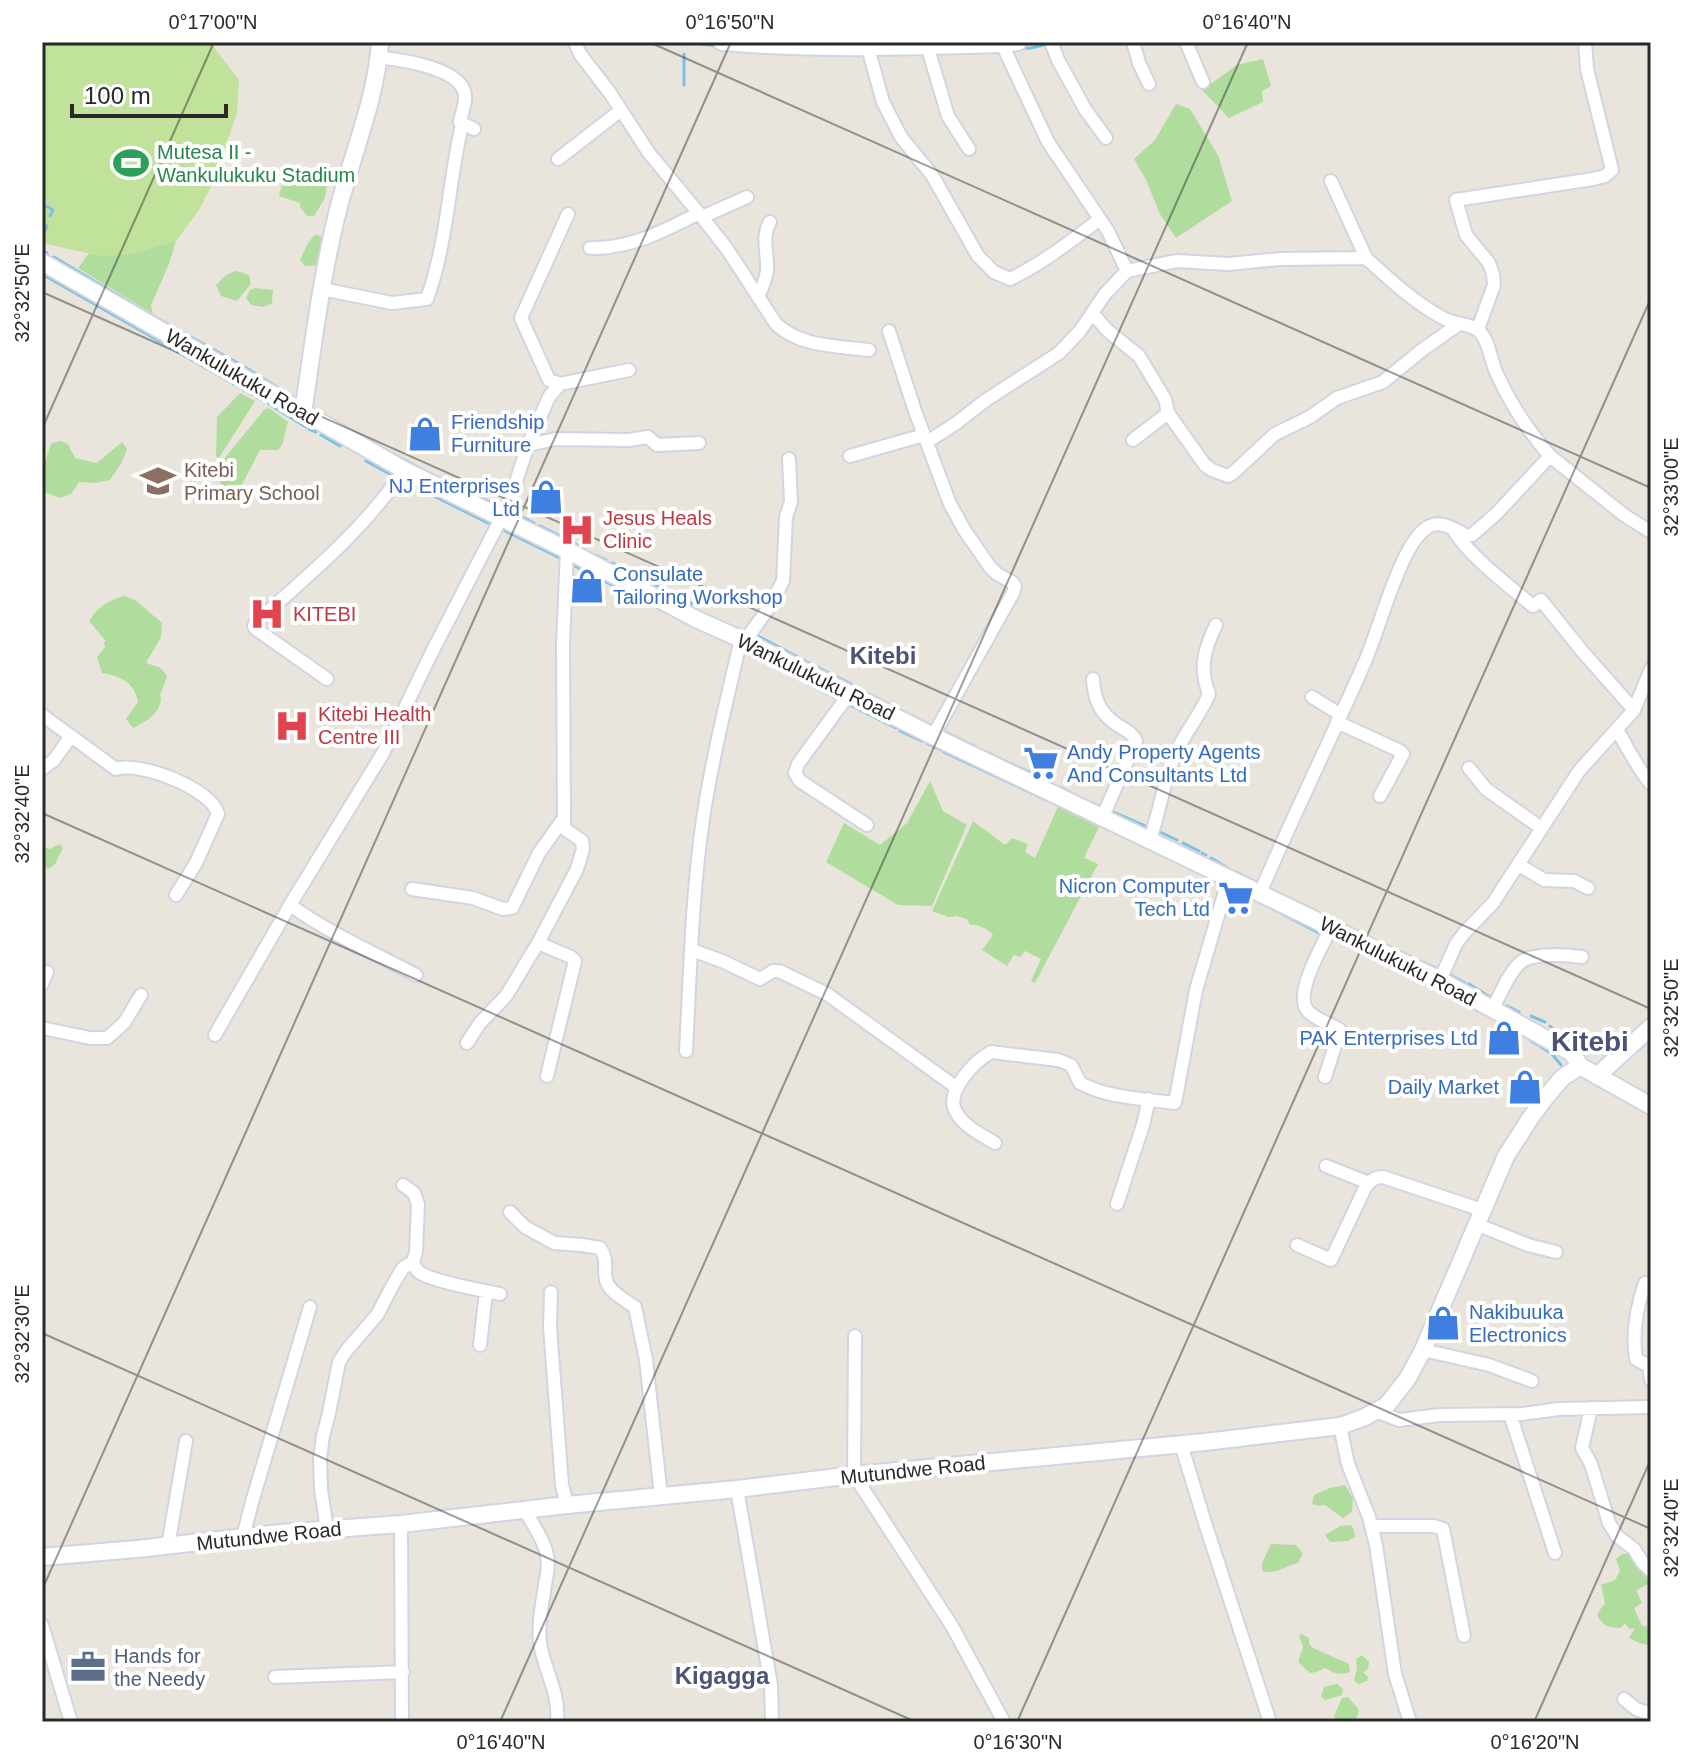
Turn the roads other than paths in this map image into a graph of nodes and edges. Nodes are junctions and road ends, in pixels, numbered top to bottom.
1 (575, 42) edge
2 (722, 42) edge
3 (1051, 42) edge
4 (1133, 42) edge
5 (1186, 42) edge
6 (1587, 42) edge
7 (1010, 43) edge
8 (778, 44) edge
9 (926, 44) edge
10 (868, 48) junction
11 (380, 50) edge
12 (1203, 82) dead end
13 (1149, 84) dead end
14 (621, 110) junction
15 (1106, 138) dead end
16 (969, 149) dead end
17 (558, 159) dead end
18 (1331, 181) dead end
19 (747, 197) dead end
20 (568, 214) dead end
21 (700, 215) junction
22 (1100, 219) junction
23 (770, 222) dead end
24 (590, 248) dead end
25 (1366, 258) junction
26 (42, 262) edge
27 (1127, 271) junction
28 (322, 289) junction
29 (758, 297) junction
30 (1093, 314) junction
31 (1459, 324) junction
32 (1478, 329) junction
33 (889, 331) dead end
34 (869, 350) dead end
35 (629, 370) dead end
36 (560, 384) junction
37 (303, 413) junction
38 (1168, 413) junction
39 (926, 438) junction
40 (1133, 440) dead end
41 (699, 443) dead end
42 (528, 445) junction
43 (850, 456) dead end
44 (1550, 456) junction
45 (789, 459) dead end
46 (404, 470) junction
47 (501, 517) junction
48 (1452, 528) junction
49 (1651, 532) edge
50 (567, 550) junction
51 (1216, 625) dead end
52 (743, 640) junction
53 (1651, 669) edge
54 (327, 679) dead end
55 (1093, 679) dead end
56 (849, 694) junction
57 (1312, 697) dead end
58 (1634, 710) junction
59 (42, 715) edge
60 (1339, 719) junction
61 (1617, 730) junction
62 (71, 736) junction
63 (933, 736) junction
64 (1469, 768) dead end
65 (42, 769) edge
66 (1651, 784) edge
67 (1380, 796) dead end
68 (1103, 816) junction
69 (564, 818) junction
70 (867, 825) dead end
71 (1541, 828) junction
72 (1150, 839) junction
73 (1519, 865) junction
74 (1229, 878) junction
75 (1588, 888) dead end
76 (412, 889) dead end
77 (1260, 893) junction
78 (176, 895) dead end
79 (290, 905) junction
80 (1331, 927) junction
81 (538, 943) junction
82 (692, 950) junction
83 (1582, 957) dead end
84 (416, 975) dead end
85 (1440, 980) junction
86 (141, 995) dead end
87 (1493, 1009) junction
88 (1651, 1027) edge
89 (42, 1028) edge
90 (215, 1035) dead end
91 (467, 1043) dead end
92 (686, 1051) dead end
93 (1580, 1066) junction
94 (547, 1076) dead end
95 (1597, 1076) junction
96 (1325, 1077) dead end
97 (957, 1088) junction
98 (1149, 1099) junction
99 (1651, 1106) edge
100 (995, 1143) dead end
101 (1326, 1166) dead end
102 (1369, 1183) junction
103 (403, 1185) dead end
104 (1117, 1204) dead end
105 (510, 1212) dead end
106 (1479, 1217) junction
107 (1297, 1245) dead end
108 (1556, 1252) dead end
109 (413, 1262) junction
110 (1645, 1283) dead end
111 (486, 1292) junction
112 (551, 1292) dead end
113 (500, 1294) dead end
114 (310, 1307) dead end
115 (855, 1336) dead end
116 (480, 1345) dead end
117 (1423, 1350) junction
118 (1651, 1376) edge
119 (1532, 1381) dead end
120 (1651, 1407) edge
121 (1591, 1408) junction
122 (1375, 1411) junction
123 (1510, 1414) junction
124 (1340, 1426) junction
125 (186, 1441) dead end
126 (1181, 1444) junction
127 (854, 1475) junction
128 (737, 1489) junction
129 (661, 1496) junction
130 (567, 1505) junction
131 (525, 1510) junction
132 (401, 1524) junction
133 (1371, 1526) junction
134 (327, 1530) junction
135 (243, 1537) junction
136 (168, 1546) junction
137 (1555, 1553) dead end
138 (42, 1557) edge
139 (1651, 1571) edge
140 (42, 1625) edge
141 (1464, 1636) dead end
142 (403, 1672) junction
143 (275, 1677) dead end
144 (1624, 1699) dead end
145 (1651, 1714) edge
146 (71, 1722) edge
147 (402, 1722) edge
148 (557, 1722) edge
149 (772, 1722) edge
150 (1004, 1722) edge
151 (1270, 1722) edge
152 (1410, 1722) edge

1 - 14 street
2 - 8 main road
3 - 15 street
4 - 13 street
5 - 12 street
6 - 32 street
7 - 9 main road
7 - 22 street
8 - 10 main road
9 - 10 main road
9 - 16 street
10 - 22 street
11 - 28 main road
11 - 28 street
14 - 17 street
14 - 21 street
18 - 25 street
19 - 21 street
20 - 36 street
21 - 24 street
21 - 29 street
22 - 27 street
23 - 29 street
25 - 27 street
25 - 31 street
26 - 37 main road, Wankulukuku Road
27 - 30 street
28 - 37 main road
29 - 34 street
30 - 38 street
30 - 39 street
31 - 32 street
31 - 38 street
32 - 44 street
33 - 39 street
35 - 36 street
36 - 42 street
37 - 46 main road, Wankulukuku Road
38 - 40 street
39 - 43 street
39 - 63 street
41 - 42 street
42 - 47 street
44 - 48 street
44 - 49 street
45 - 52 street
46 - 47 main road, Wankulukuku Road
46 - 54 street
47 - 50 main road, Wankulukuku Road
47 - 79 street
48 - 58 street
48 - 60 street
50 - 52 main road, Wankulukuku Road
50 - 69 street
51 - 72 street
52 - 56 main road, Wankulukuku Road
52 - 82 street
53 - 58 street
55 - 68 street
56 - 63 main road, Wankulukuku Road
56 - 70 street
57 - 60 street
58 - 61 street
59 - 62 street
60 - 67 street
60 - 77 street
61 - 66 street
61 - 71 street
62 - 65 street
62 - 78 street
63 - 68 main road, Wankulukuku Road
64 - 71 street
68 - 72 main road, Wankulukuku Road
69 - 76 street
69 - 81 street
71 - 73 street
72 - 74 main road, Wankulukuku Road
73 - 75 street
73 - 85 street
74 - 77 main road, Wankulukuku Road
74 - 98 street
77 - 80 main road, Wankulukuku Road
79 - 84 street
79 - 90 street
80 - 85 main road, Wankulukuku Road
80 - 96 street
81 - 91 street
81 - 94 street
82 - 92 street
82 - 97 street
83 - 87 street
85 - 87 main road, Wankulukuku Road
86 - 89 street
87 - 93 main road, Wankulukuku Road
88 - 95 main road
93 - 95 main road, Wankulukuku Road
93 - 106 main road, Mutundwe Road
95 - 99 main road, Wankulukuku Road
97 - 98 street
97 - 100 street
98 - 104 street
101 - 102 street
102 - 106 street
102 - 107 street
103 - 109 street
105 - 129 street
106 - 108 street
106 - 117 main road, Mutundwe Road
109 - 111 street
109 - 134 street
110 - 118 street
111 - 113 street
111 - 116 street
112 - 130 street
114 - 135 street
115 - 127 street
117 - 119 street
117 - 122 main road, Mutundwe Road
120 - 121 street
121 - 123 street
121 - 139 street
122 - 123 street
122 - 124 main road, Mutundwe Road
123 - 137 street
124 - 126 main road, Mutundwe Road
124 - 133 street
125 - 136 street
126 - 127 main road, Mutundwe Road
126 - 151 street
127 - 128 main road, Mutundwe Road
127 - 150 street
128 - 129 main road, Mutundwe Road
128 - 149 street
129 - 130 main road, Mutundwe Road
130 - 131 main road, Mutundwe Road
131 - 132 main road, Mutundwe Road
131 - 148 street
132 - 134 main road, Mutundwe Road
132 - 142 street
133 - 141 street
133 - 152 street
134 - 135 main road, Mutundwe Road
135 - 136 main road, Mutundwe Road
136 - 138 main road, Mutundwe Road
140 - 146 street
142 - 143 street
142 - 147 street
144 - 145 street

